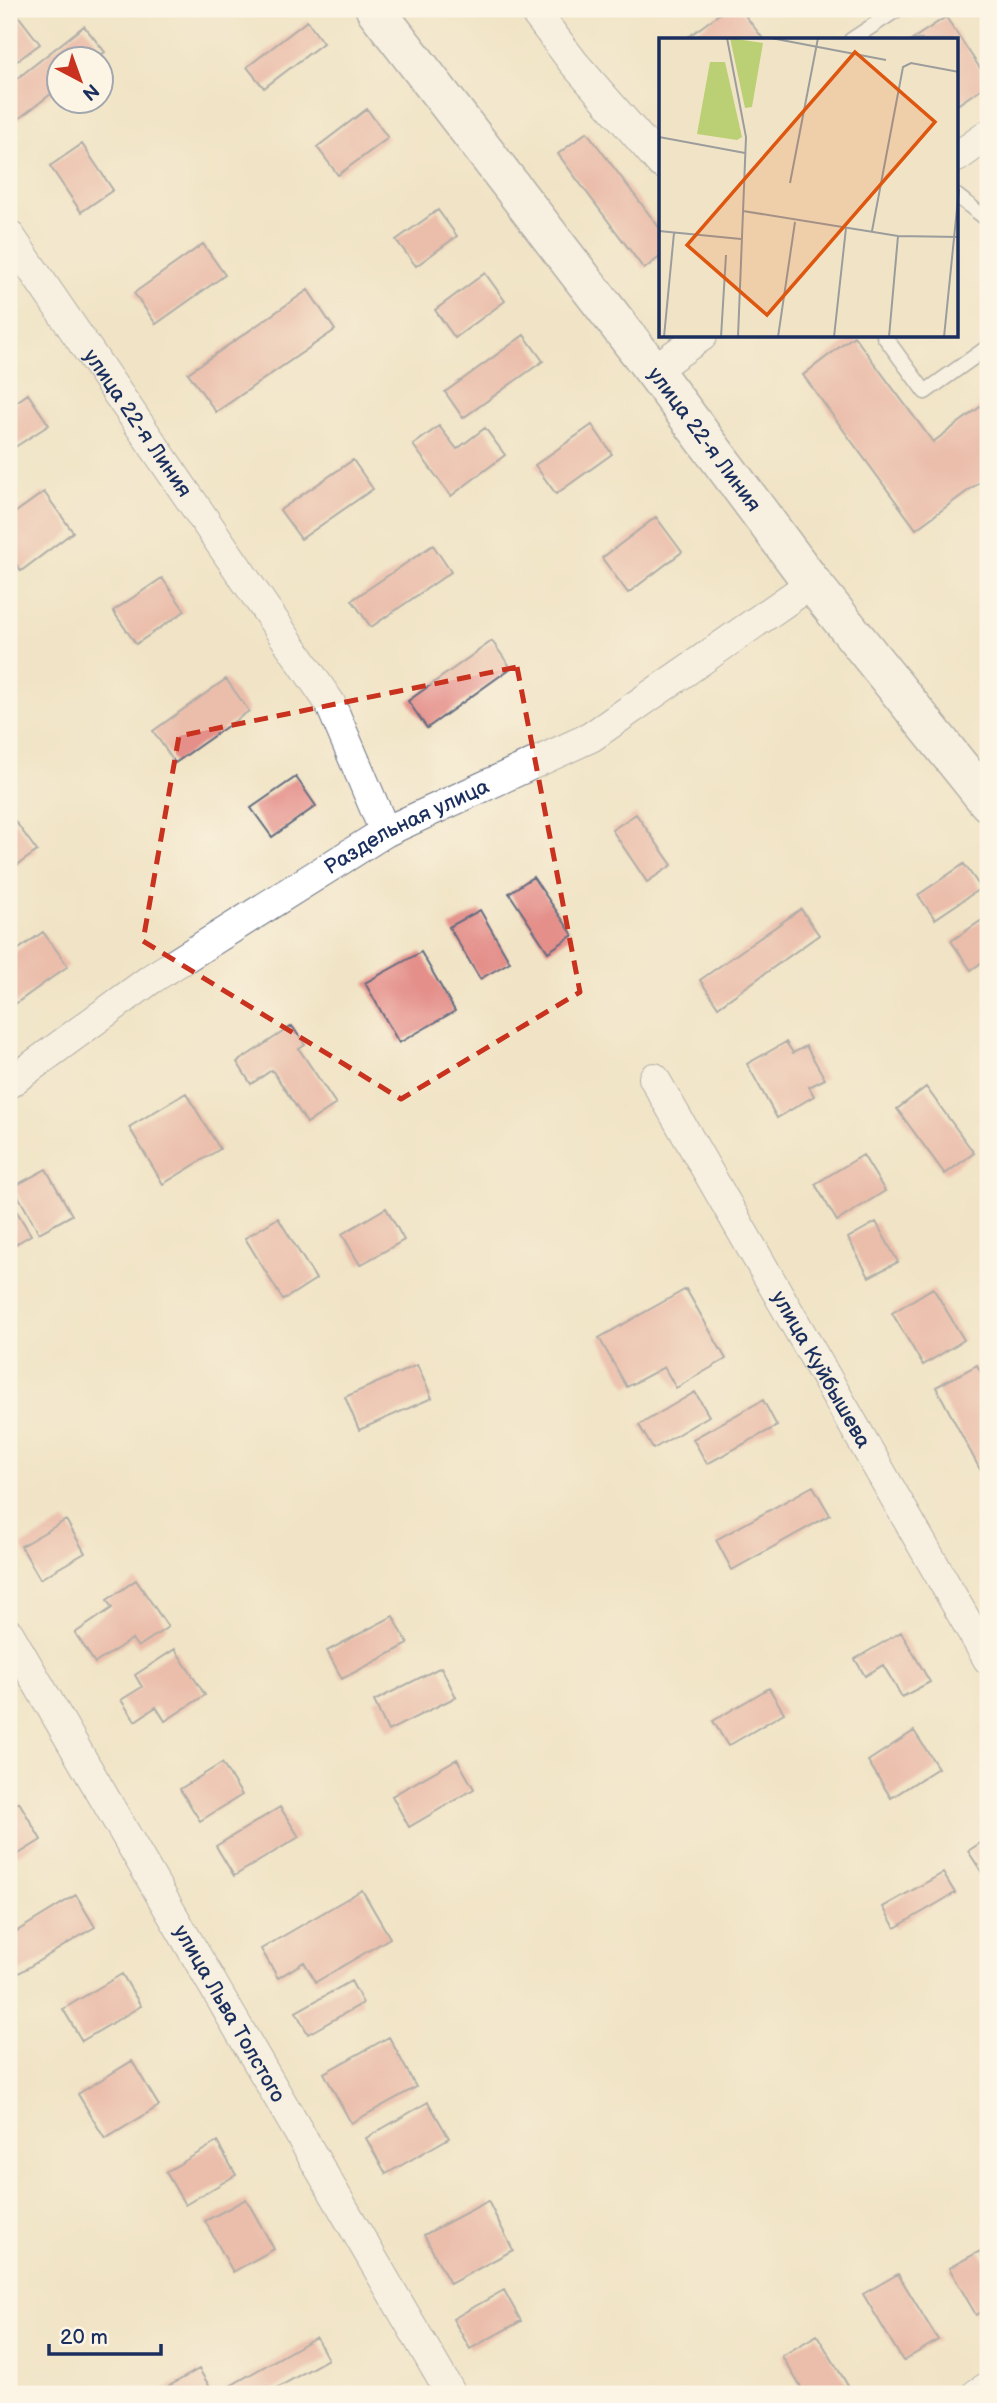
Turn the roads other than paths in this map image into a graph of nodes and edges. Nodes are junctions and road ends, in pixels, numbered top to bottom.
1 (375, 9) edge
2 (533, 9) edge
3 (898, 9) edge
4 (853, 38) edge
5 (988, 135) edge
6 (958, 156) edge
7 (659, 161) edge
8 (958, 197) edge
9 (988, 220) edge
10 (9, 235) edge
11 (699, 338) edge
12 (885, 338) edge
13 (988, 347) edge
14 (653, 370) junction
15 (812, 583) junction
16 (988, 802) edge
17 (384, 832) junction
18 (654, 1078) dead end
19 (9, 1083) edge
20 (9, 1634) edge
21 (988, 1660) edge
22 (988, 2387) edge
23 (451, 2394) edge
24 (976, 2394) edge

1 - 14 main road, улица 22-я Линия
2 - 7 street
3 - 4 lane
5 - 6 street
8 - 9 lane
10 - 17 street, улица 22-я Линия
11 - 14 street
12 - 13 lane
14 - 15 main road, улица 22-я Линия
15 - 16 main road, улица 22-я Линия
15 - 17 street, Раздельная улица
17 - 19 street, Раздельная улица
18 - 21 street, улица Куйбышева
20 - 23 street, улица Льва Толстого
22 - 24 street

